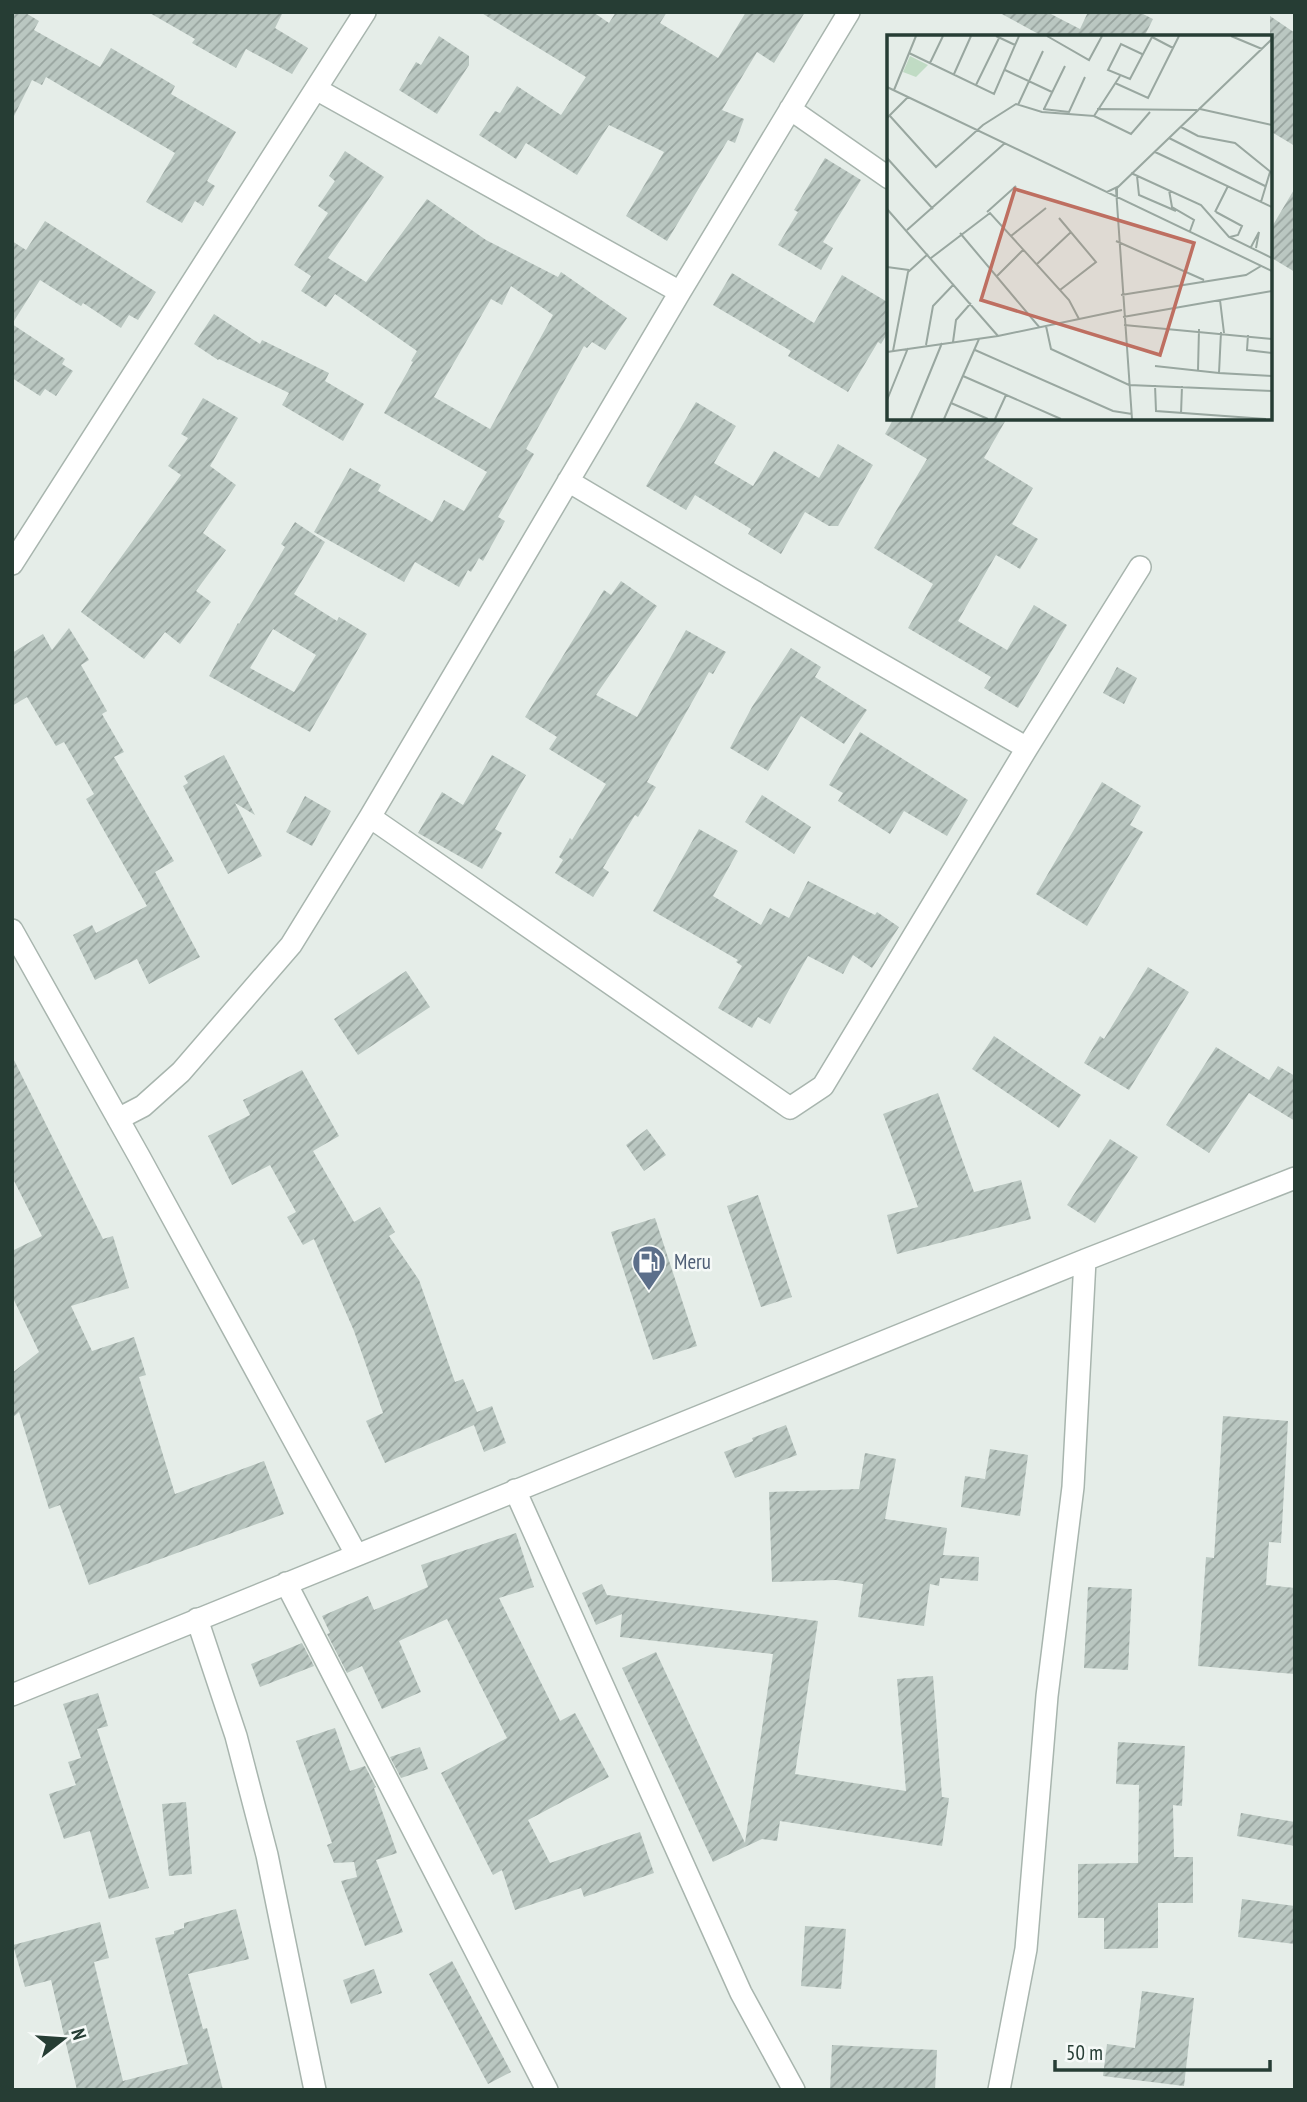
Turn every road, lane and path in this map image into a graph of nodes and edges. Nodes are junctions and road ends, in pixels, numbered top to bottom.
1 (365, 12) edge
2 (849, 12) edge
3 (316, 89) junction
4 (790, 109) junction
5 (887, 177) edge
6 (680, 292) junction
7 (568, 481) junction
8 (12, 564) edge
9 (1140, 567) dead end
10 (1027, 748) junction
11 (370, 817) junction
12 (12, 930) edge
13 (118, 1119) junction
14 (1295, 1178) edge
15 (1085, 1259) junction
16 (515, 1490) junction
17 (356, 1554) junction
18 (286, 1583) junction
19 (197, 1619) junction
20 (12, 1695) edge
21 (315, 2090) edge
22 (547, 2090) edge
23 (794, 2090) edge
24 (999, 2090) edge

1 - 3 street
2 - 4 street
3 - 6 street
3 - 8 street
4 - 5 street
4 - 6 street
6 - 7 street
7 - 10 street
7 - 11 street
9 - 10 street
10 - 11 street
11 - 13 street
12 - 13 street
13 - 17 street
14 - 15 street
15 - 16 street
15 - 24 street
16 - 17 street
16 - 23 street
17 - 18 street
18 - 19 street
18 - 22 street
19 - 20 street
19 - 21 street

